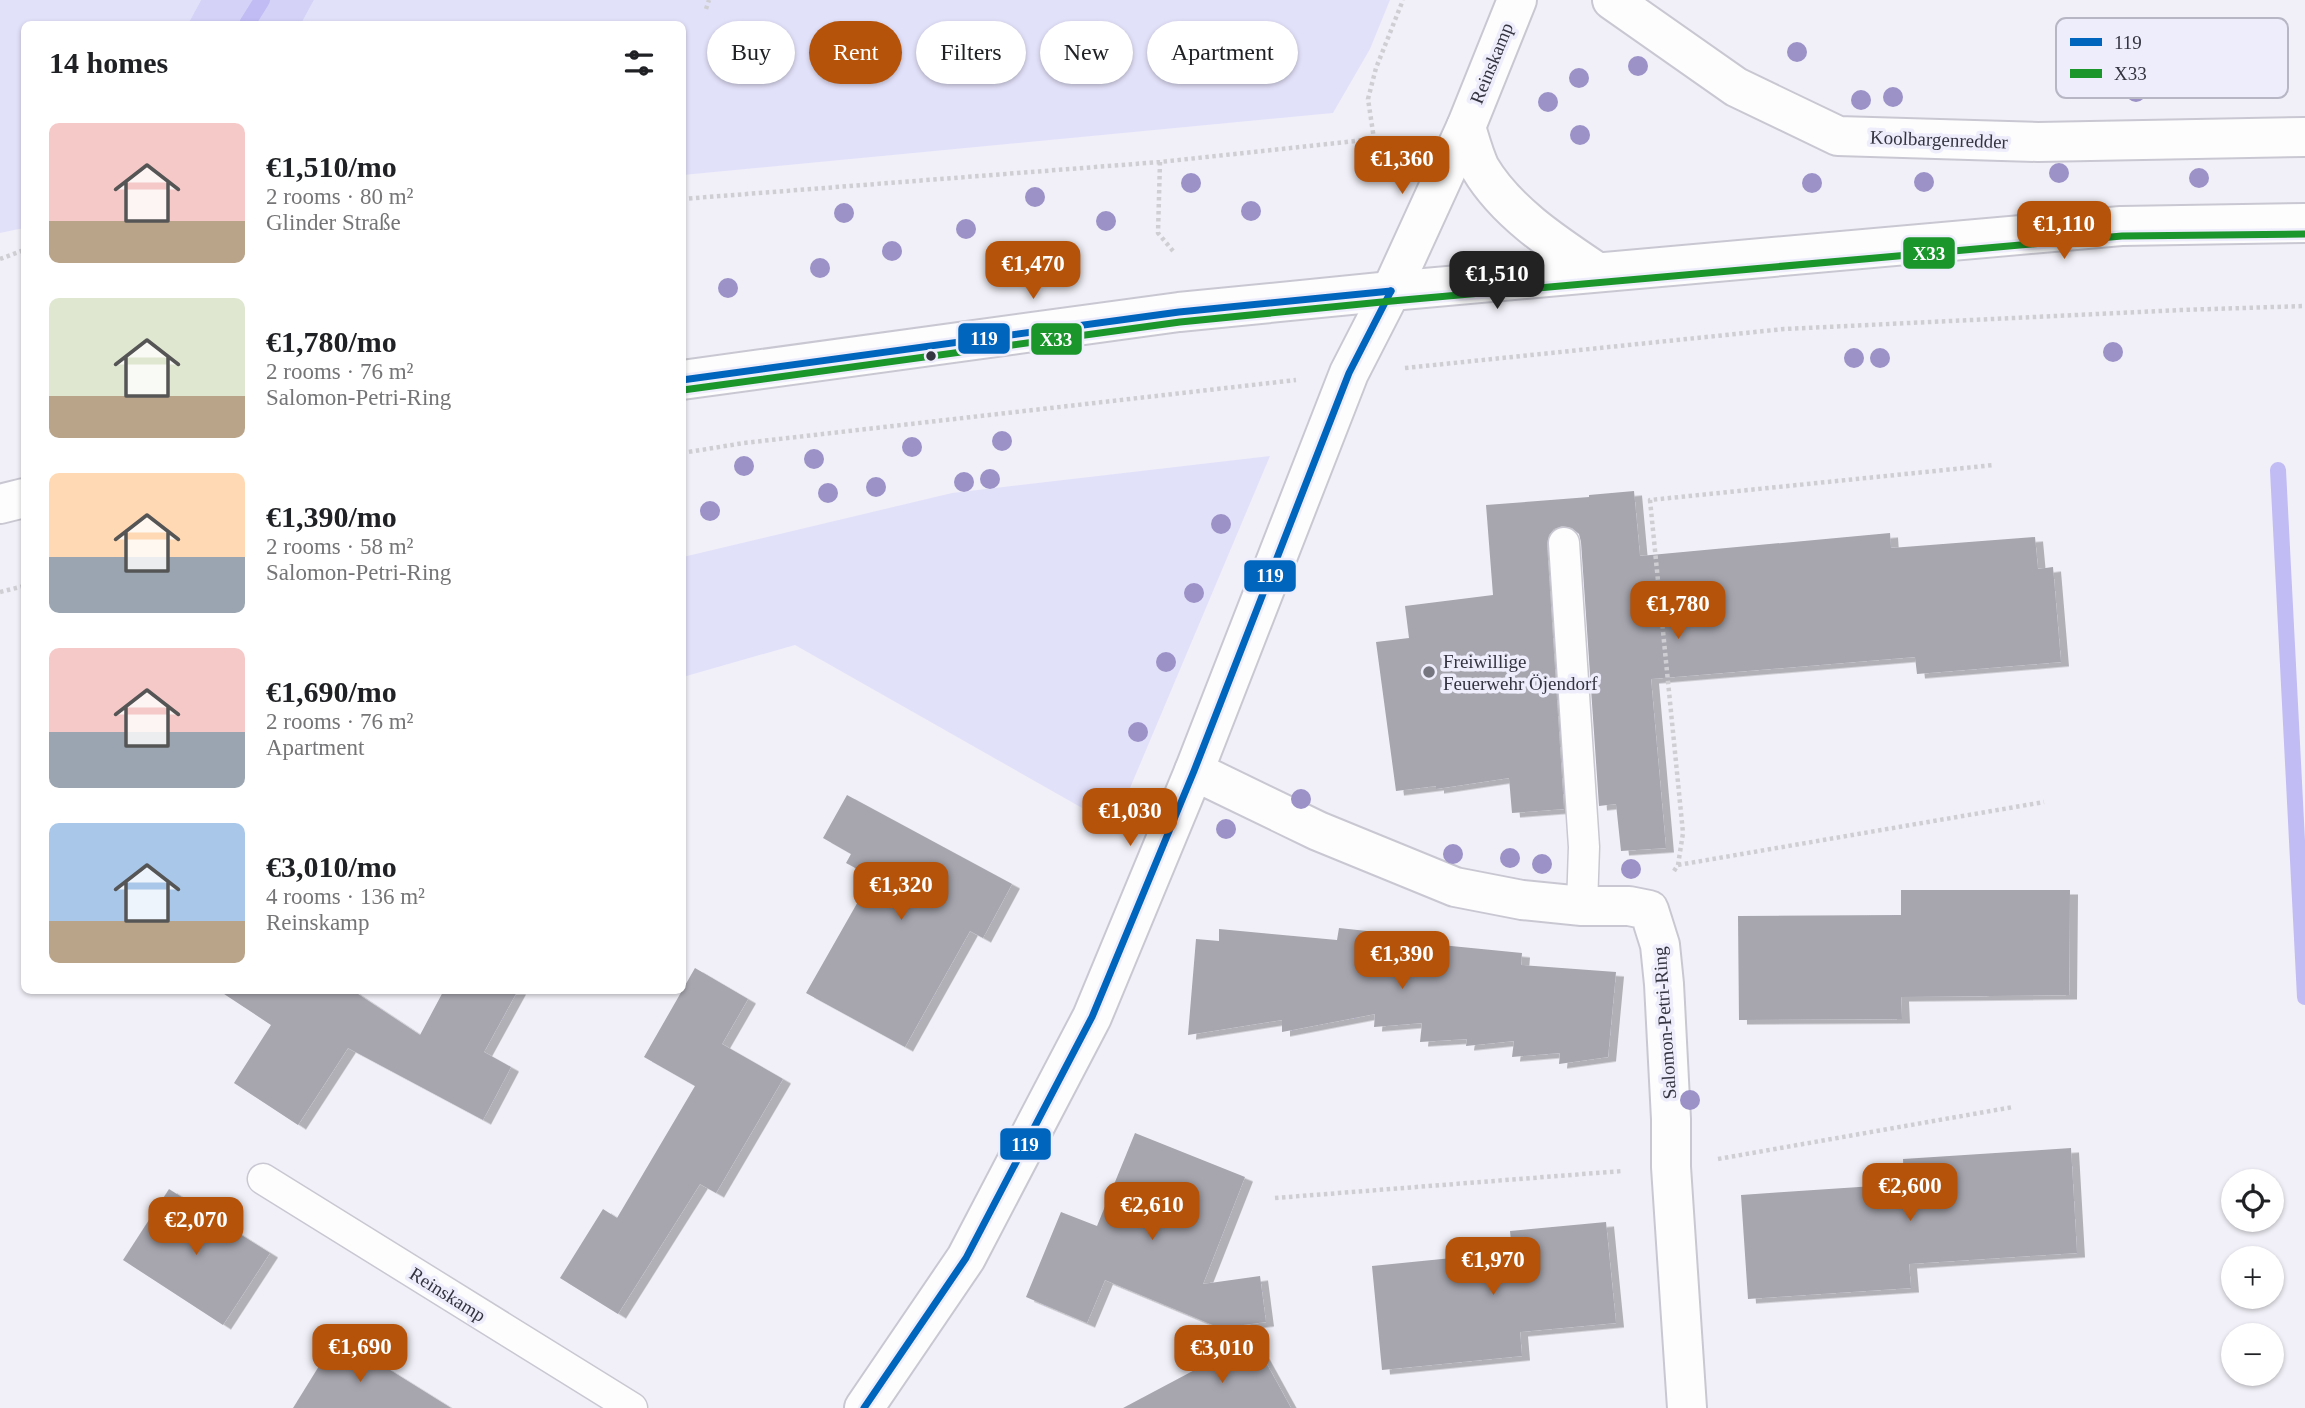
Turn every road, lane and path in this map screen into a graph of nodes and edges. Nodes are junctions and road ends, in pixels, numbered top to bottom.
1 (709, 0) edge
2 (1403, 0) edge
3 (1517, 0) edge
4 (1612, 0) edge
5 (706, 9) dead end
6 (1466, 127) junction
7 (2305, 137) edge
8 (1160, 162) junction
9 (686, 199) edge
10 (2305, 223) edge
11 (21, 251) edge
12 (1173, 251) dead end
13 (0, 259) edge
14 (1597, 272) junction
15 (1391, 291) junction
16 (2305, 306) edge
17 (1349, 373) junction
18 (686, 379) edge
19 (686, 452) edge
20 (1994, 465) dead end
21 (21, 499) edge
22 (0, 504) edge
23 (1564, 543) dead end
24 (21, 587) edge
25 (0, 592) edge
26 (1194, 771) junction
27 (2044, 802) dead end
28 (1678, 865) junction
29 (1582, 906) junction
30 (1649, 910) junction
31 (263, 1179) dead end
32 (632, 1408) edge
33 (864, 1408) edge
34 (1687, 1408) edge

1 - 5 path
2 - 8 path
3 - 6 street, Reinskamp
4 - 7 street, Koolbargenredder
6 - 14 street, Reinskamp
6 - 15 street, Reinskamp
8 - 9 path
8 - 12 path
10 - 14 street
11 - 13 path
14 - 15 street
15 - 17 street, Reinskamp
15 - 18 street
16 - 17 path
17 - 19 path
17 - 26 street, Reinskamp
20 - 28 path
21 - 22 street
23 - 29 lane
24 - 25 path
26 - 29 street
26 - 33 street, Reinskamp
27 - 28 path
28 - 30 path
29 - 30 street
30 - 34 street, Salomon-Petri-Ring
31 - 32 lane, Reinskamp

